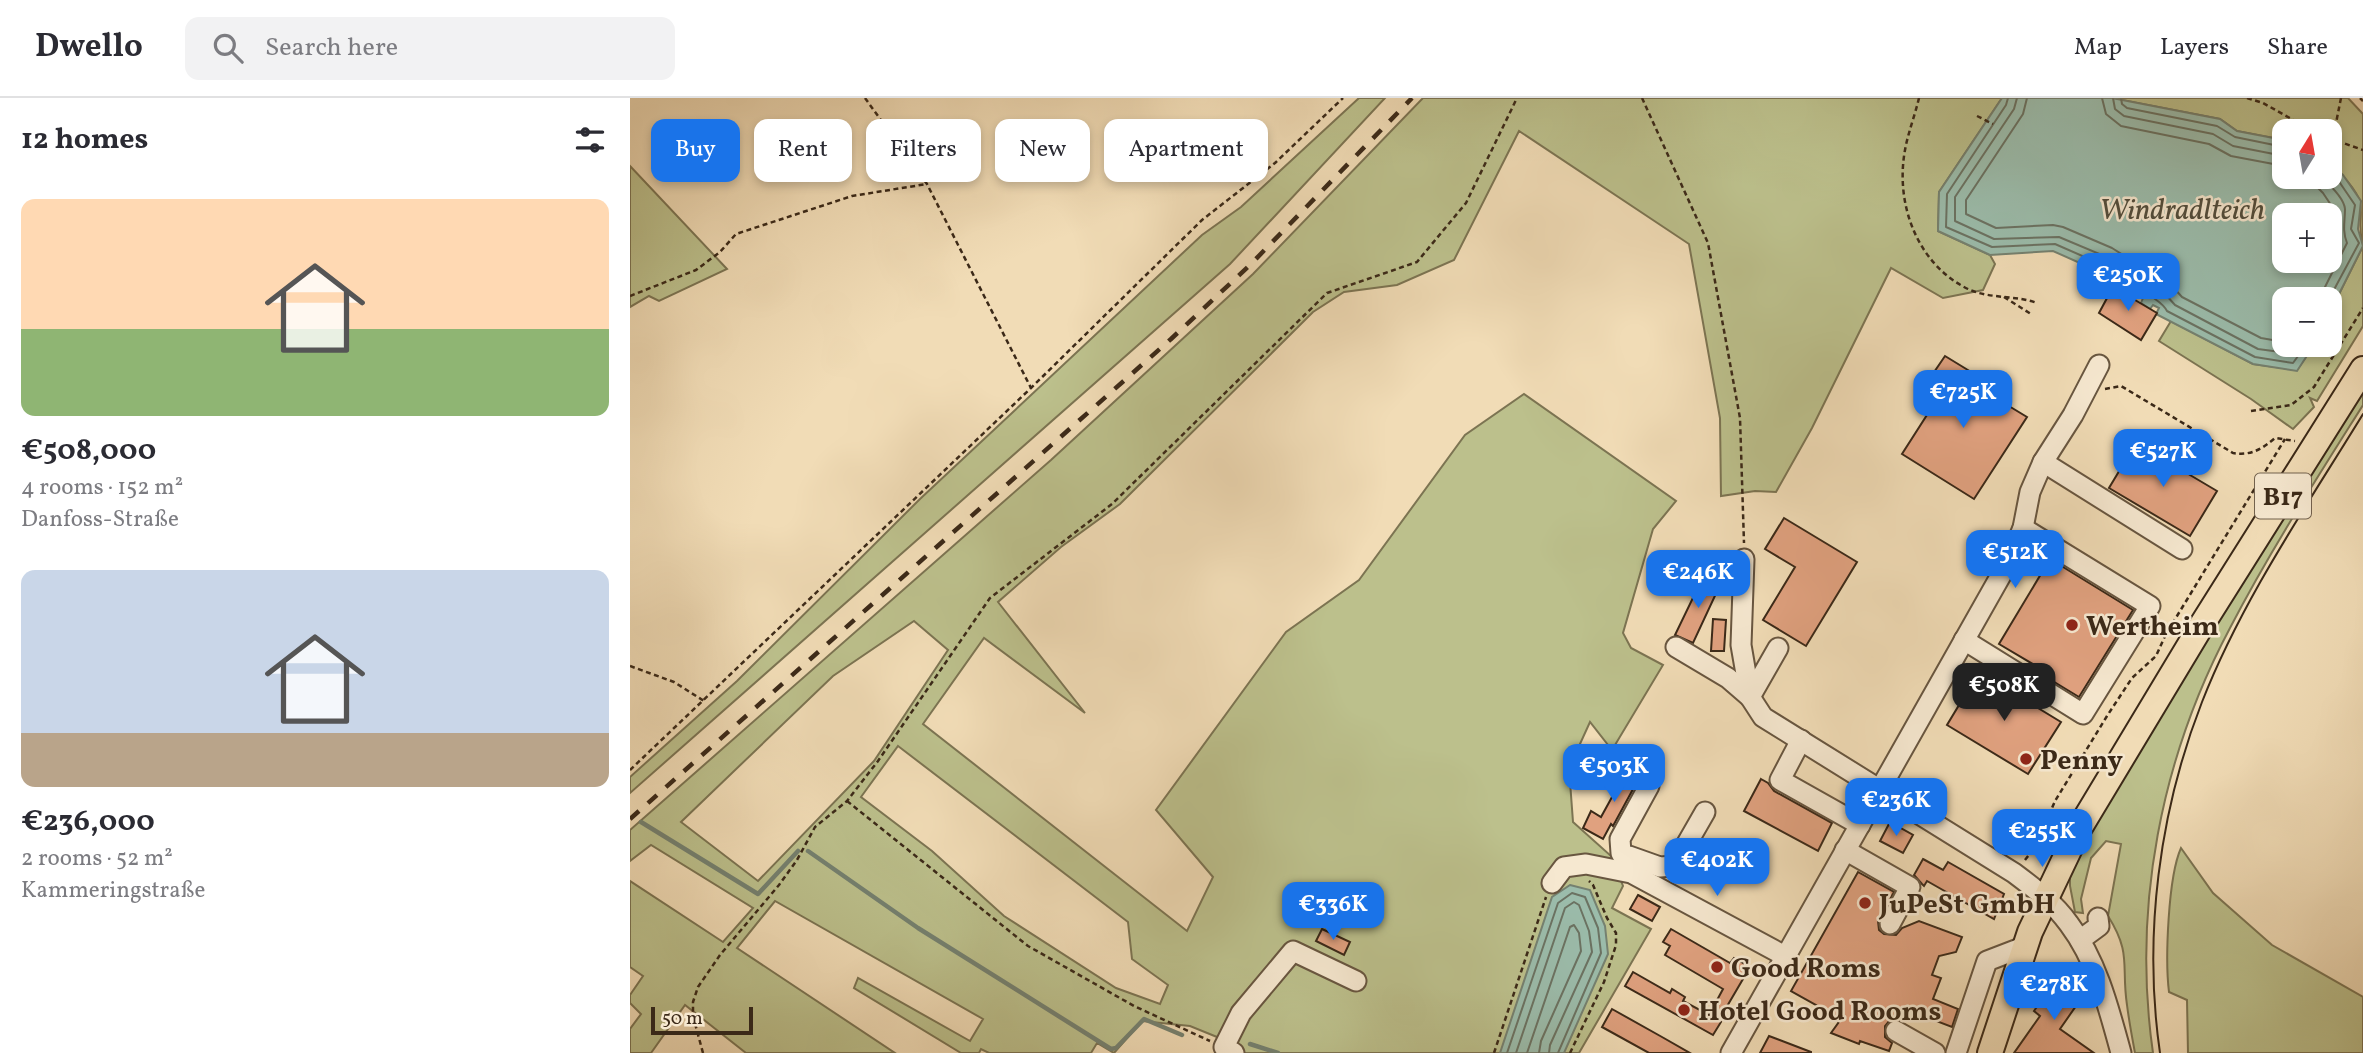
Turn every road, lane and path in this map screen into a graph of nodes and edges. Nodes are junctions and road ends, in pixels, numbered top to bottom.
1 (865, 98) edge
2 (1342, 98) edge
3 (1517, 98) edge
4 (1643, 98) edge
5 (1919, 98) edge
6 (2247, 98) edge
7 (2341, 98) edge
8 (1977, 116) dead end
9 (2292, 119) edge
10 (2337, 119) edge
11 (1993, 124) dead end
12 (2342, 143) edge
13 (2363, 150) edge
14 (927, 184) junction
15 (630, 296) edge
16 (2004, 296) junction
17 (2037, 303) dead end
18 (2363, 308) edge
19 (2031, 314) dead end
20 (2099, 365) dead end
21 (2363, 369) edge
22 (1031, 388) junction
23 (2085, 393) junction
24 (2251, 411) dead end
25 (2043, 462) junction
26 (2023, 528) junction
27 (2182, 549) dead end
28 (1744, 559) joint
29 (1964, 640) junction
30 (1676, 647) dead end
31 (1778, 648) dead end
32 (630, 666) edge
33 (1750, 697) junction
34 (704, 701) junction
35 (1801, 740) junction
36 (630, 770) edge
37 (1649, 786) dead end
38 (1880, 790) junction
39 (846, 800) junction
40 (1705, 812) dead end
41 (1860, 825) junction
42 (1845, 850) junction
43 (1628, 866) junction
44 (2014, 873) junction
45 (1582, 875) dead end
46 (1552, 883) joint
47 (2045, 897) junction
48 (2098, 918) dead end
49 (1890, 925) dead end
50 (2080, 940) junction
51 (2026, 946) junction
52 (1785, 956) junction
53 (1356, 982) dead end
54 (1896, 1031) dead end
55 (1229, 1050) edge
56 (703, 1053) edge
57 (1494, 1053) edge
58 (1570, 1053) edge
59 (1731, 1053) edge
60 (1935, 1053) edge
61 (1956, 1053) edge
62 (1990, 1053) edge
63 (2121, 1053) edge

1 - 14 path
2 - 22 path
3 - 39 path
4 - 28 path
5 - 16 path
6 - 9 path
7 - 10 path
8 - 11 path
12 - 13 path
14 - 15 path
14 - 22 path
16 - 17 path
16 - 19 path
18 - 24 path
20 - 23 street
21 - 47 main road, B17
22 - 34 path
23 - 25 street
23 - 44 path
25 - 26 street
25 - 27 street
26 - 29 street
26 - 29 street
28 - 33 street
29 - 38 street
30 - 33 street
31 - 33 street
32 - 34 path
33 - 35 street
34 - 36 path
35 - 38 street
35 - 41 street
37 - 43 street
38 - 41 street
38 - 44 street
39 - 55 path
39 - 56 path
40 - 43 street
41 - 42 street
42 - 49 street
42 - 52 street
43 - 46 street
43 - 52 street
44 - 47 street
45 - 58 path
46 - 57 path
47 - 50 street
47 - 51 main road, B17
48 - 50 street
50 - 63 street
51 - 61 street
51 - 62 main road, B17
52 - 59 street
53 - 55 street
54 - 60 street

